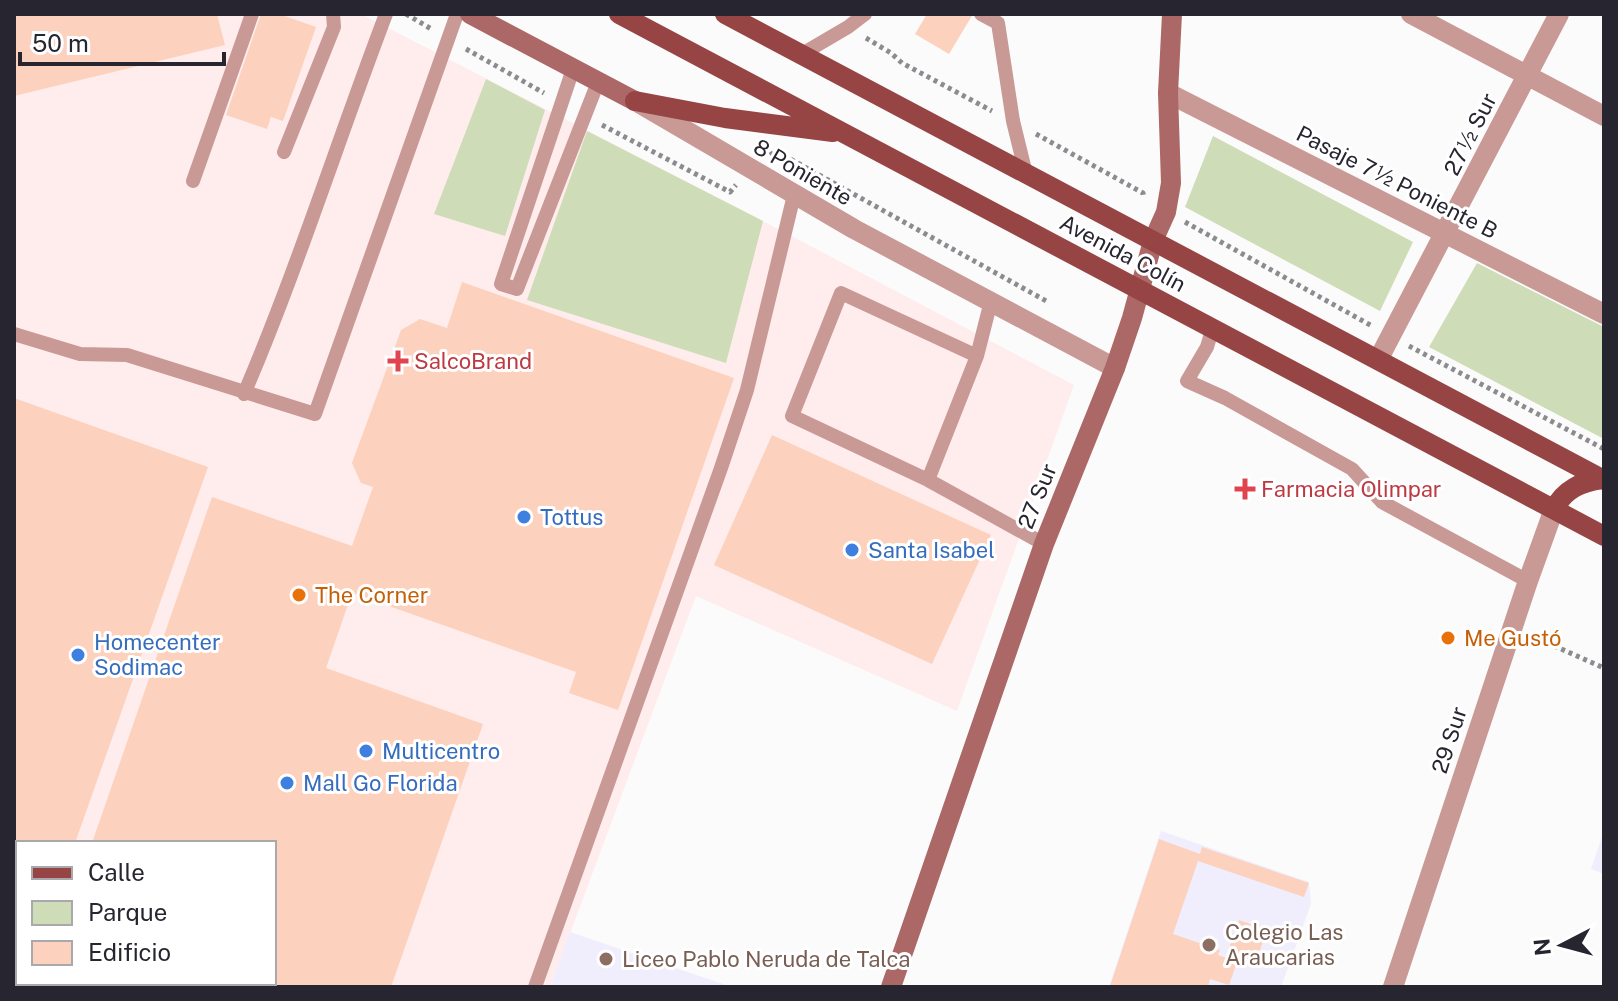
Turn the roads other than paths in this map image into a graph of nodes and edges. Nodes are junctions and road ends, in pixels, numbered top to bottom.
1 (252, 14) edge
2 (333, 14) edge
3 (386, 14) edge
4 (457, 14) edge
5 (470, 14) edge
6 (619, 14) edge
7 (725, 14) edge
8 (865, 14) edge
9 (981, 14) edge
10 (1172, 14) edge
11 (1411, 14) edge
12 (1559, 14) edge
13 (999, 18) edge
14 (802, 54) junction
15 (573, 69) junction
16 (1527, 75) junction
17 (598, 82) junction
18 (1168, 93) junction
19 (635, 101) junction
20 (1604, 116) edge
21 (848, 134) junction
22 (284, 152) dead end
23 (1026, 174) junction
24 (193, 181) dead end
25 (794, 195) junction
26 (1446, 233) junction
27 (1153, 241) junction
28 (1140, 289) junction
29 (991, 301) junction
30 (1604, 314) edge
31 (1213, 327) junction
32 (14, 334) edge
33 (977, 356) junction
34 (1378, 360) junction
35 (1115, 368) junction
36 (244, 394) junction
37 (1603, 479) edge
38 (928, 480) junction
39 (1554, 509) junction
40 (1604, 536) edge
41 (1044, 544) junction
42 (1528, 581) junction
43 (535, 987) edge
44 (891, 987) edge
45 (1393, 987) edge

1 - 24 lane
2 - 22 lane
3 - 36 lane
4 - 36 lane
5 - 15 street, 8 Poniente
6 - 21 main road, Avenida Colín
7 - 14 main road, Avenida Colín
8 - 14 lane
9 - 13 lane
10 - 18 street, 27 Sur
11 - 16 street
12 - 16 street, 27½ Sur
13 - 23 lane
14 - 23 main road, Avenida Colín
15 - 17 street, 8 Poniente
15 - 17 lane
16 - 20 street
16 - 26 street, 27½ Sur
17 - 19 street, 8 Poniente
18 - 26 street, Pasaje 7½ Poniente B
18 - 27 street, 27 Sur
19 - 21 main road
19 - 25 street, 8 Poniente
21 - 28 main road, Avenida Colín
23 - 27 main road, Avenida Colín
25 - 29 street, 8 Poniente
25 - 43 lane
26 - 30 street, Pasaje 7½ Poniente B
26 - 34 street, 27½ Sur
27 - 28 street, 27 Sur
27 - 34 main road, Avenida Colín
28 - 31 main road, Avenida Colín
28 - 35 street, 27 Sur
29 - 33 lane
29 - 35 street, 8 Poniente
31 - 39 main road, Avenida Colín
31 - 42 lane
32 - 36 lane
33 - 38 lane
33 - 38 lane
34 - 37 main road, Avenida Colín
35 - 41 street, 27 Sur
37 - 39 main road
38 - 41 lane
39 - 40 main road, Avenida Colín
39 - 42 street, 29 Sur
41 - 44 street, 27 Sur
42 - 45 street, 29 Sur

